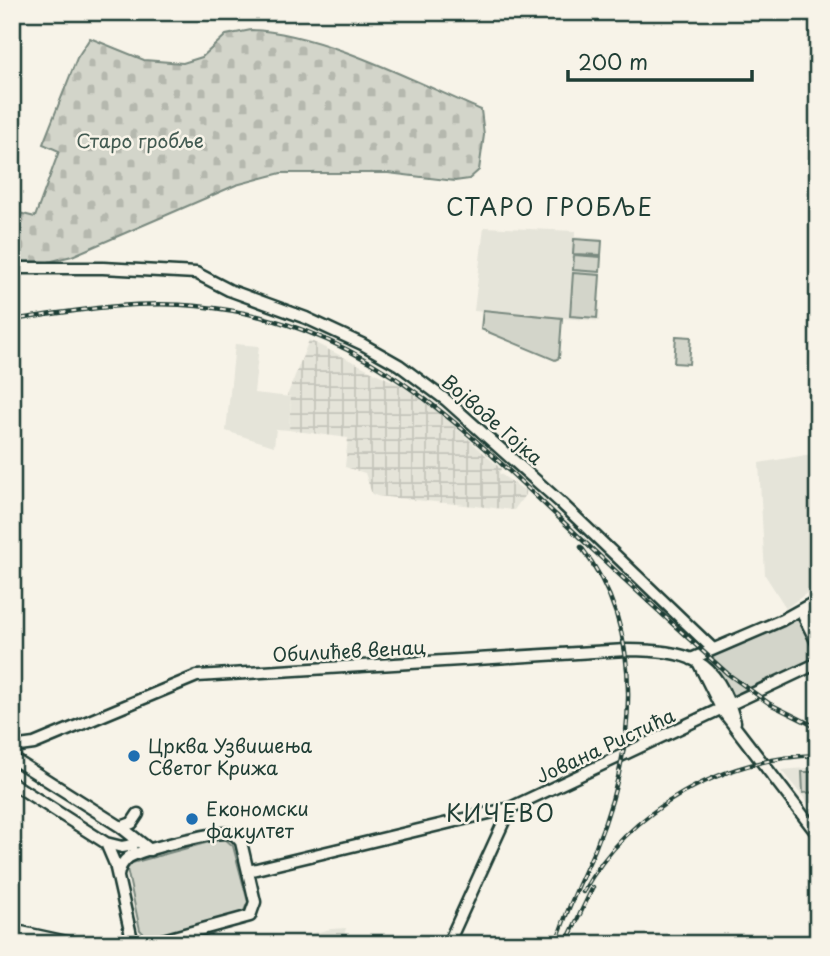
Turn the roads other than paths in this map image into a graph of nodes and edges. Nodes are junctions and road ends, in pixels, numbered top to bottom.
1 (12, 268) edge
2 (818, 600) edge
3 (801, 611) junction
4 (818, 645) edge
5 (712, 648) junction
6 (695, 661) junction
7 (818, 663) edge
8 (726, 707) junction
9 (12, 747) edge
10 (12, 758) edge
11 (12, 783) edge
12 (510, 808) junction
13 (138, 814) dead end
14 (121, 827) junction
15 (818, 835) edge
16 (134, 842) junction
17 (106, 843) junction
18 (150, 850) junction
19 (248, 871) junction
20 (119, 872) junction
21 (12, 930) edge
22 (76, 944) edge
23 (133, 944) edge
24 (148, 944) edge
25 (448, 944) edge

1 - 5 street, Војводе Гојка
2 - 3 street
3 - 4 street
3 - 5 street
5 - 6 street
6 - 8 street
6 - 9 street, Обилићев венац
7 - 8 street, Јована Ристића
8 - 12 street, Јована Ристића
8 - 15 street
10 - 14 street
11 - 17 street
12 - 19 street, Јована Ристића
12 - 25 street
13 - 14 street
14 - 16 street
16 - 17 street
16 - 18 street
16 - 20 street
17 - 20 street
18 - 19 street
18 - 20 street
19 - 24 street
20 - 23 street
21 - 22 street

